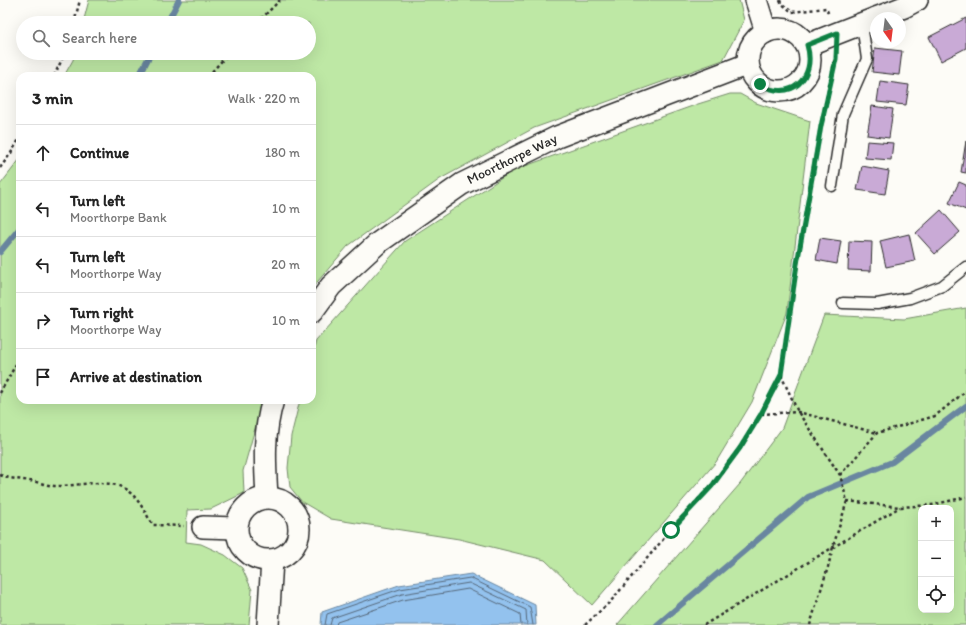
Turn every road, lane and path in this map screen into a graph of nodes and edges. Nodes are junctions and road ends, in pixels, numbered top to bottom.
1 (80, 0) edge
2 (280, 0) edge
3 (756, 0) edge
4 (780, 0) edge
5 (917, 0) edge
6 (891, 12) edge
7 (76, 16) edge
8 (264, 16) edge
9 (870, 20) edge
10 (870, 30) edge
11 (766, 32) junction
12 (837, 33) junction
13 (807, 45) junction
14 (62, 60) edge
15 (223, 60) edge
16 (748, 64) junction
17 (56, 72) edge
18 (212, 72) edge
19 (16, 145) edge
20 (0, 168) edge
21 (832, 186) dead end
22 (966, 267) edge
23 (843, 303) dead end
24 (316, 307) edge
25 (16, 364) edge
26 (781, 375) junction
27 (966, 391) edge
28 (0, 393) edge
29 (272, 404) edge
30 (798, 412) junction
31 (761, 414) junction
32 (877, 433) junction
33 (0, 474) edge
34 (840, 475) junction
35 (268, 497) junction
36 (966, 497) edge
37 (847, 501) junction
38 (900, 507) junction
39 (203, 527) joint
40 (236, 528) junction
41 (833, 546) junction
42 (272, 560) junction
43 (268, 625) edge
44 (585, 625) edge
45 (704, 625) edge
46 (810, 625) edge

1 - 7 path
2 - 8 path
3 - 11 street
4 - 12 path
5 - 6 street
9 - 12 street
10 - 21 lane
11 - 13 street
11 - 16 street
12 - 13 street
12 - 26 path
13 - 16 street
14 - 17 path
15 - 18 path
16 - 24 street, Moorthorpe Way
19 - 20 path
22 - 23 lane
25 - 28 path
26 - 30 path
26 - 31 path
27 - 32 path
29 - 35 street
30 - 31 path
30 - 32 path
30 - 34 path
31 - 44 path
32 - 34 path
33 - 39 path
34 - 37 path
35 - 40 street
35 - 42 street
36 - 38 path
37 - 38 path
37 - 41 path
38 - 41 path
39 - 40 street
40 - 42 street
41 - 45 path
41 - 46 path
42 - 43 street

